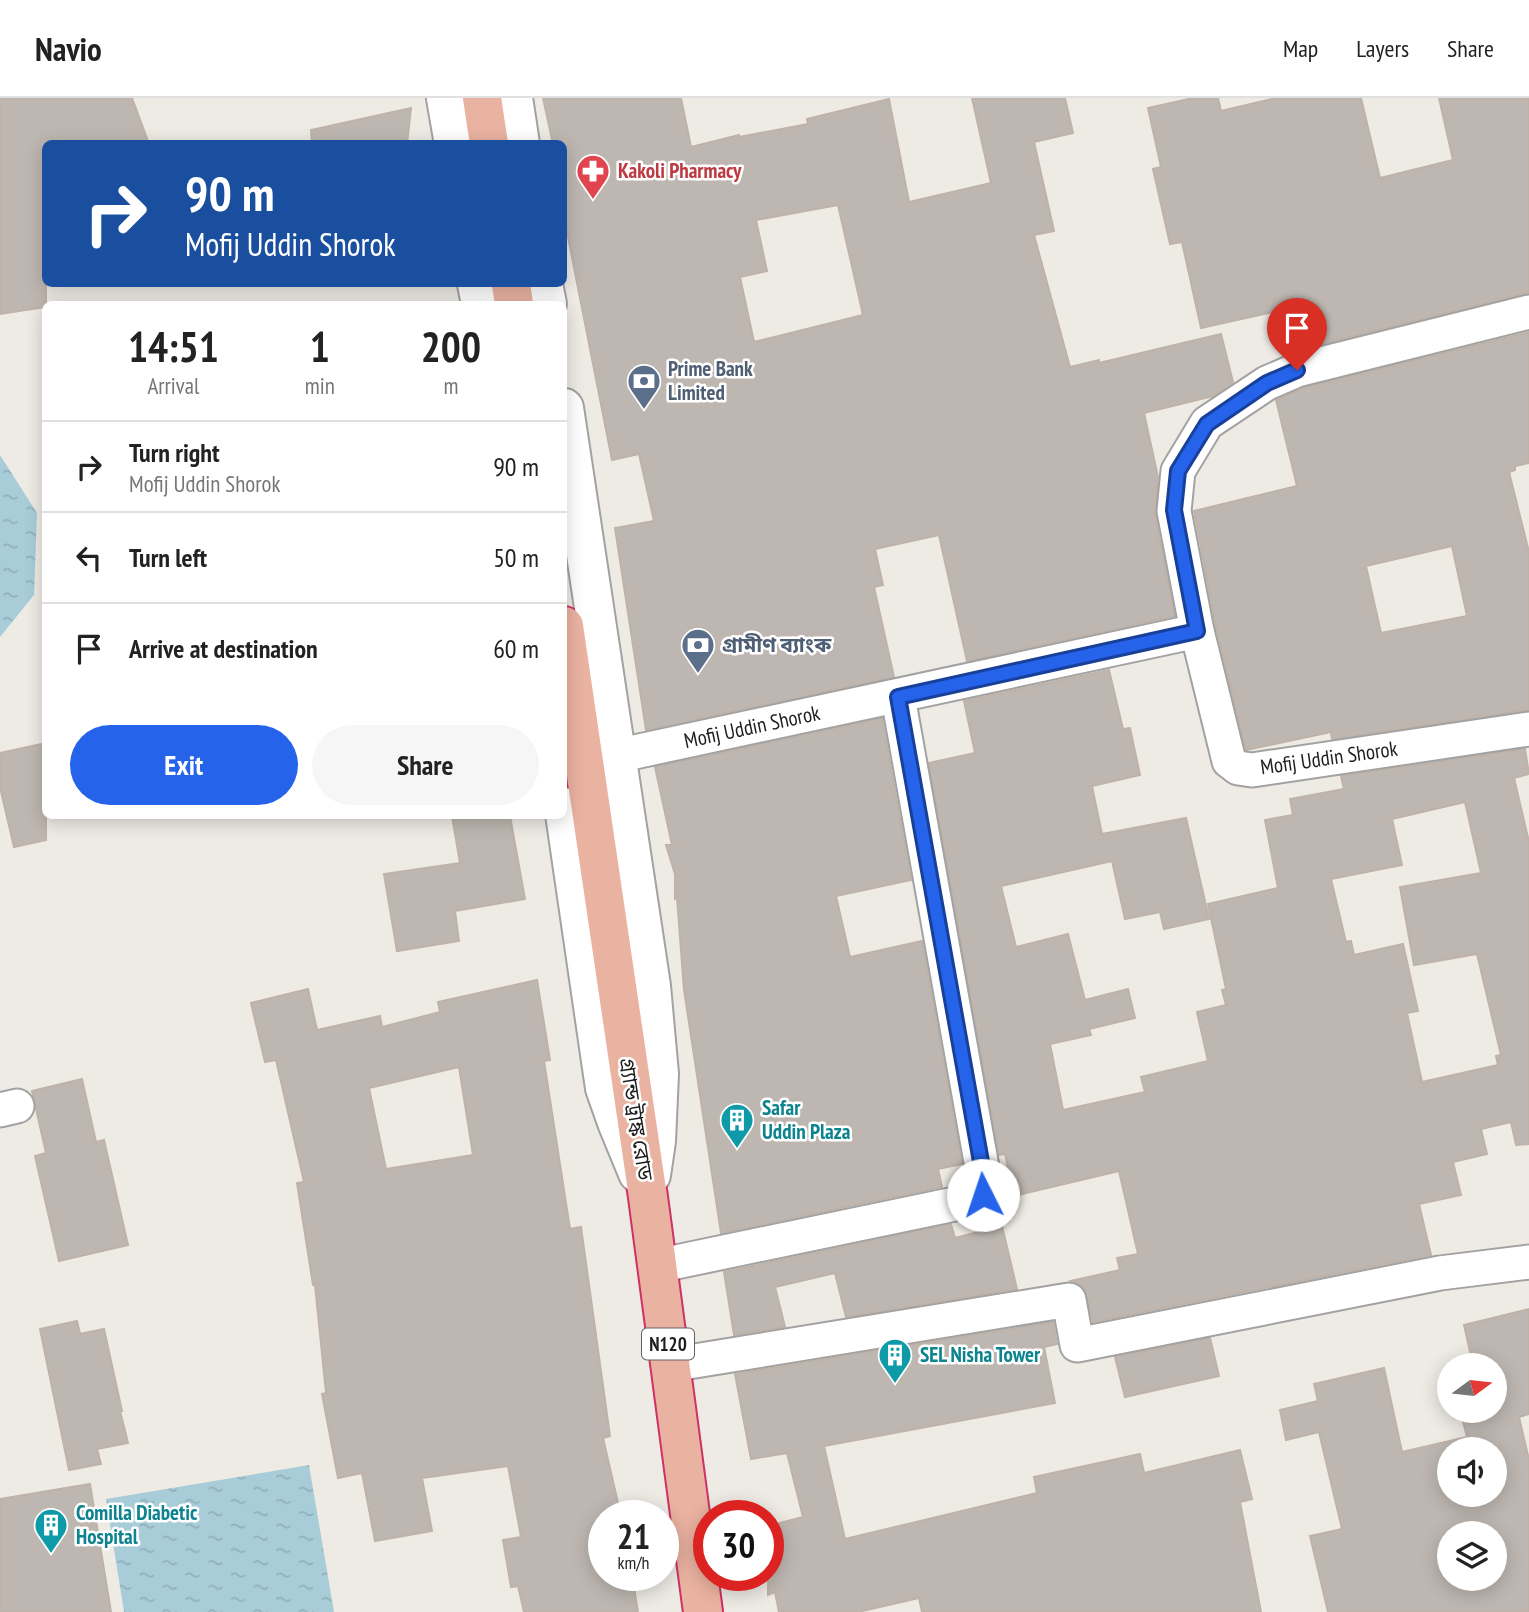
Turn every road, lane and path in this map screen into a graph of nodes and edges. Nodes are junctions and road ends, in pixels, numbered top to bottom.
1 (446, 98) edge
2 (482, 98) edge
3 (513, 98) edge
4 (453, 140) edge
5 (488, 140) edge
6 (519, 140) edge
7 (1529, 312) edge
8 (567, 428) edge
9 (1197, 631) junction
10 (567, 647) edge
11 (898, 697) junction
12 (1529, 729) edge
13 (616, 756) junction
14 (566, 819) edge
15 (648, 1197) junction
16 (1529, 1262) edge
17 (657, 1266) junction
18 (670, 1365) junction
19 (703, 1612) edge

1 - 4 street
2 - 5 highway
3 - 6 street
7 - 9 street
8 - 13 street
9 - 11 street, Mofij Uddin Shorok
9 - 12 street, Mofij Uddin Shorok
10 - 15 highway, গ্র্যান্ড ট্রাঙ্ক রোড / N120
11 - 13 street, Mofij Uddin Shorok
11 - 17 street
13 - 15 street
14 - 15 street
15 - 17 highway, গ্র্যান্ড ট্রাঙ্ক রোড / N120
16 - 18 street
17 - 18 highway, গ্র্যান্ড ট্রাঙ্ক রোড / N120
18 - 19 highway, গ্র্যান্ড ট্রাঙ্ক রোড / N120

